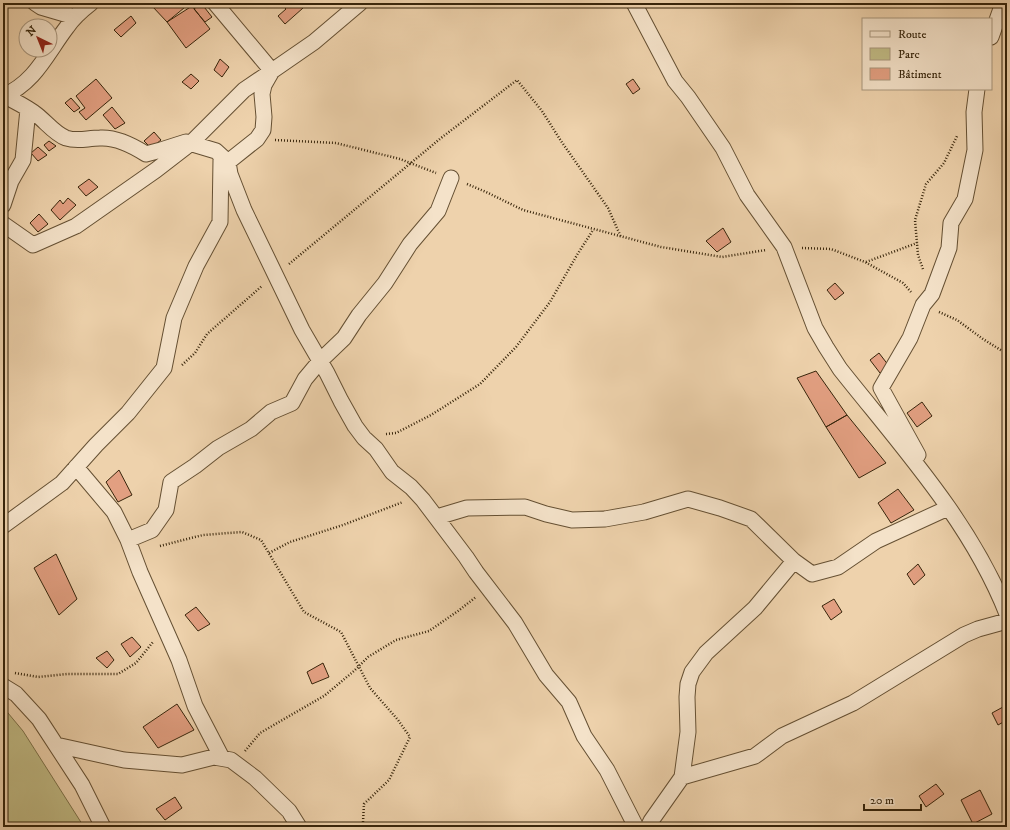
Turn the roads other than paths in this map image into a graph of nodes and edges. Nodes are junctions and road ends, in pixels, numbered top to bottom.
1 (35, 3) edge
2 (91, 3) edge
3 (215, 3) edge
4 (360, 3) edge
5 (634, 3) edge
6 (1003, 3) edge
7 (75, 18) junction
8 (992, 34) edge
9 (272, 71) junction
10 (977, 90) edge
11 (4, 96) edge
12 (28, 109) junction
13 (191, 143) junction
14 (224, 158) junction
15 (451, 178) road end
16 (3, 205) edge
17 (3, 224) edge
18 (320, 361) junction
19 (76, 467) junction
20 (937, 491) junction
21 (948, 508) junction
22 (437, 517) junction
23 (3, 526) edge
24 (130, 546) junction
25 (794, 561) junction
26 (1007, 614) edge
27 (1007, 621) edge
28 (3, 686) edge
29 (56, 745) junction
30 (222, 758) junction
31 (682, 777) junction
32 (103, 827) edge
33 (299, 827) edge
34 (636, 827) edge
35 (648, 827) edge

1 - 7 street
2 - 7 street
3 - 9 street
4 - 9 street
5 - 20 street
6 - 8 street
7 - 11 street
9 - 13 street
9 - 14 street
10 - 20 street
11 - 12 street
12 - 13 street
12 - 16 street
13 - 14 street
13 - 17 street
14 - 18 street
14 - 19 street
15 - 18 street
18 - 22 street
18 - 24 street
19 - 23 street
19 - 24 street
20 - 21 street
21 - 25 street
21 - 26 street
22 - 25 street
22 - 34 street
24 - 30 street
25 - 31 street
27 - 31 street
28 - 29 street
29 - 30 street
29 - 32 street
30 - 33 street
31 - 35 street

